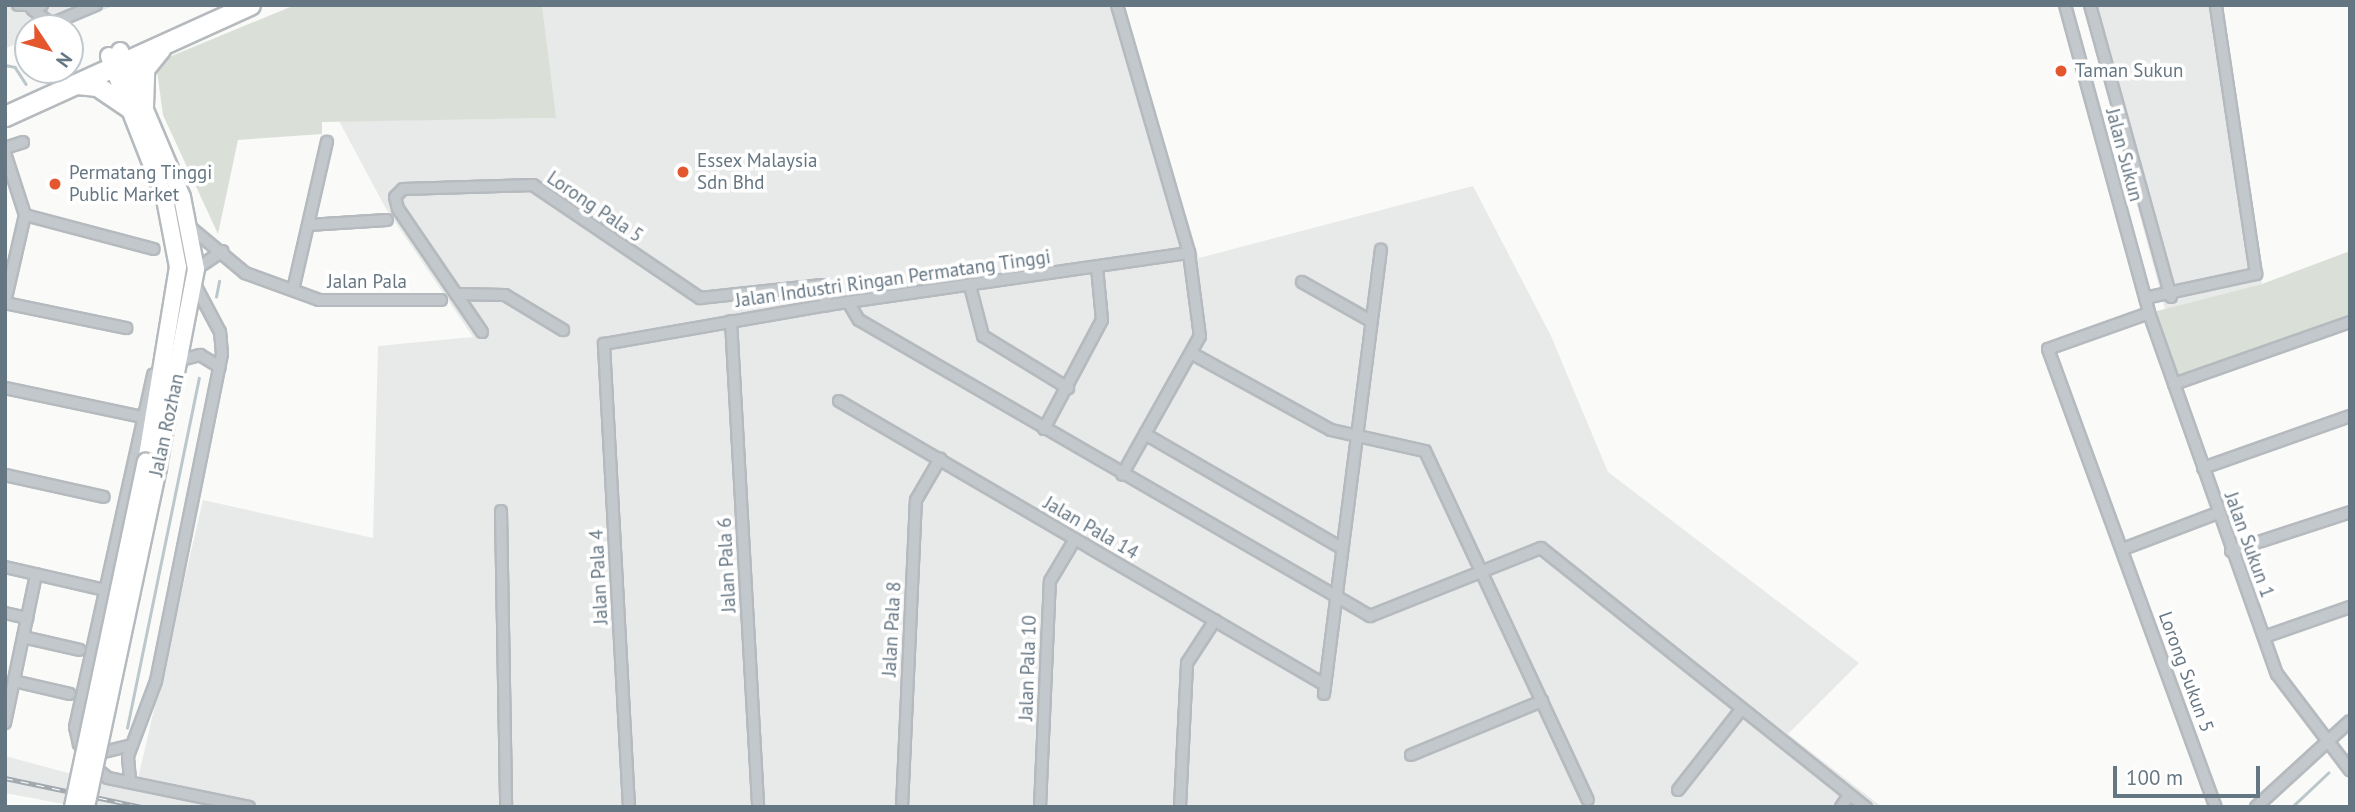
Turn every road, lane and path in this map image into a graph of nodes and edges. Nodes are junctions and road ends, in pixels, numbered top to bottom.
1 (96, 5) edge
2 (218, 5) edge
3 (250, 5) edge
4 (1117, 5) edge
5 (2065, 5) edge
6 (2090, 5) edge
7 (2216, 5) edge
8 (29, 7) edge
9 (165, 43) junction
10 (117, 59) junction
11 (84, 80) edge
12 (77, 84) joint
13 (5, 103) edge
14 (137, 107) junction
15 (5, 116) edge
16 (23, 142) dead end
17 (327, 142) dead end
18 (5, 148) edge
19 (5, 153) edge
20 (25, 215) junction
21 (387, 220) dead end
22 (308, 225) junction
23 (190, 226) junction
24 (154, 249) dead end
25 (1381, 250) dead end
26 (223, 251) junction
27 (1189, 253) junction
28 (178, 267) junction
29 (1097, 267) junction
30 (195, 277) junction
31 (1302, 282) dead end
32 (970, 286) junction
33 (293, 290) junction
34 (456, 293) junction
35 (2171, 297) junction
36 (2144, 298) junction
37 (441, 300) dead end
38 (5, 302) edge
39 (848, 302) junction
40 (827, 305) junction
41 (2149, 313) junction
42 (731, 321) junction
43 (1371, 321) junction
44 (2350, 321) edge
45 (126, 328) dead end
46 (563, 330) dead end
47 (482, 332) dead end
48 (604, 344) joint
49 (1191, 353) junction
50 (181, 360) junction
51 (220, 368) junction
52 (2174, 384) junction
53 (5, 388) edge
54 (1068, 388) junction
55 (839, 401) dead end
56 (2350, 416) edge
57 (143, 417) junction
58 (1044, 429) junction
59 (1145, 434) junction
60 (1354, 435) junction
61 (940, 459) junction
62 (152, 465) junction
63 (2203, 468) junction
64 (5, 475) edge
65 (1122, 475) junction
66 (104, 497) dead end
67 (501, 511) dead end
68 (2350, 512) edge
69 (2218, 513) junction
70 (1075, 538) junction
71 (1340, 547) junction
72 (2123, 549) junction
73 (2231, 551) junction
74 (5, 568) edge
75 (1483, 572) junction
76 (36, 574) junction
77 (105, 590) junction
78 (1335, 597) junction
79 (2350, 607) edge
80 (5, 613) edge
81 (27, 618) junction
82 (1215, 620) junction
83 (23, 637) junction
84 (2264, 637) junction
85 (80, 650) dead end
86 (14, 681) junction
87 (70, 694) dead end
88 (1542, 701) junction
89 (1740, 711) junction
90 (2350, 721) edge
91 (5, 723) edge
92 (2326, 743) junction
93 (132, 745) junction
94 (87, 750) junction
95 (114, 754) junction
96 (1410, 755) dead end
97 (2350, 770) edge
98 (130, 780) junction
99 (1678, 790) dead end
100 (1849, 795) junction
101 (1588, 800) dead end
102 (73, 807) edge
103 (86, 807) edge
104 (249, 807) edge
105 (506, 807) edge
106 (629, 807) edge
107 (758, 807) edge
108 (902, 807) edge
109 (1040, 807) edge
110 (1180, 807) edge
111 (1840, 807) edge
112 (1866, 807) edge
113 (2217, 807) edge
114 (2256, 807) edge

1 - 8 street
2 - 10 highway
3 - 9 highway
4 - 27 street
5 - 36 street, Jalan Sukun
6 - 35 street
7 - 35 street
9 - 10 highway
9 - 14 highway
10 - 11 highway
10 - 13 highway
10 - 14 main road, Jalan Rozhan
12 - 14 highway
12 - 15 highway
14 - 23 main road, Jalan Rozhan
14 - 28 main road, Jalan Rozhan
16 - 18 street
17 - 22 street
19 - 20 street
20 - 24 street
20 - 38 street
21 - 22 street
22 - 33 street
23 - 26 street, Jalan Pala
23 - 30 main road, Jalan Rozhan
25 - 43 street
26 - 30 street
26 - 33 street, Jalan Pala
27 - 29 street, Jalan Industri Ringan Permatang Tinggi
27 - 49 street
28 - 57 street
28 - 62 main road, Jalan Rozhan
29 - 32 street, Jalan Industri Ringan Permatang Tinggi
29 - 54 street
30 - 50 main road, Jalan Rozhan
30 - 51 street
31 - 43 street
32 - 39 street, Jalan Industri Ringan Permatang Tinggi
32 - 54 street
33 - 37 street, Jalan Pala
34 - 40 street, Lorong Pala 5
34 - 46 street
34 - 47 street, Lorong Pala 5
35 - 36 street
36 - 41 street, Jalan Sukun
38 - 45 street
39 - 40 street, Jalan Industri Ringan Permatang Tinggi
39 - 58 street
40 - 42 street, Jalan Industri Ringan Permatang Tinggi
41 - 52 street, Jalan Sukun 1
41 - 72 street, Lorong Sukun 5
42 - 48 street, Jalan Industri Ringan Permatang Tinggi
42 - 107 street, Jalan Pala 6
43 - 60 street
44 - 52 street
48 - 106 street, Jalan Pala 4
49 - 59 street
49 - 60 street
50 - 51 street
50 - 62 main road, Jalan Rozhan
51 - 93 street
52 - 63 street, Jalan Sukun 1
53 - 57 street
54 - 58 street
55 - 61 street, Jalan Pala 14
56 - 63 street
57 - 77 street
58 - 65 street
59 - 65 street
59 - 71 street
60 - 71 street
60 - 75 street
61 - 70 street, Jalan Pala 14
61 - 108 street, Jalan Pala 8
62 - 102 main road, Jalan Rozhan, bridge
62 - 103 main road, Jalan Rozhan, bridge
63 - 69 street, Jalan Sukun 1
64 - 66 street
65 - 78 street
67 - 105 street
68 - 73 street
69 - 72 street
69 - 73 street, Jalan Sukun 1
70 - 82 street, Jalan Pala 14
70 - 109 street, Jalan Pala 10
71 - 78 street
72 - 113 street, Lorong Sukun 5
73 - 84 street, Jalan Sukun 1
74 - 76 street
75 - 78 street
75 - 88 street
75 - 89 street
76 - 77 street
76 - 81 street
77 - 94 street
78 - 82 street, Jalan Pala 14
79 - 84 street
80 - 81 street
81 - 83 street
82 - 110 street
83 - 85 street
83 - 86 street
84 - 92 street, Jalan Sukun 1
86 - 87 street
86 - 91 street
88 - 96 street
88 - 101 street
89 - 99 street
89 - 100 street
90 - 92 street
92 - 97 street, Jalan Sukun 1
92 - 114 street
93 - 95 street
93 - 98 street
94 - 95 street
94 - 98 street
95 - 98 street
98 - 104 street
100 - 111 street
100 - 112 street

